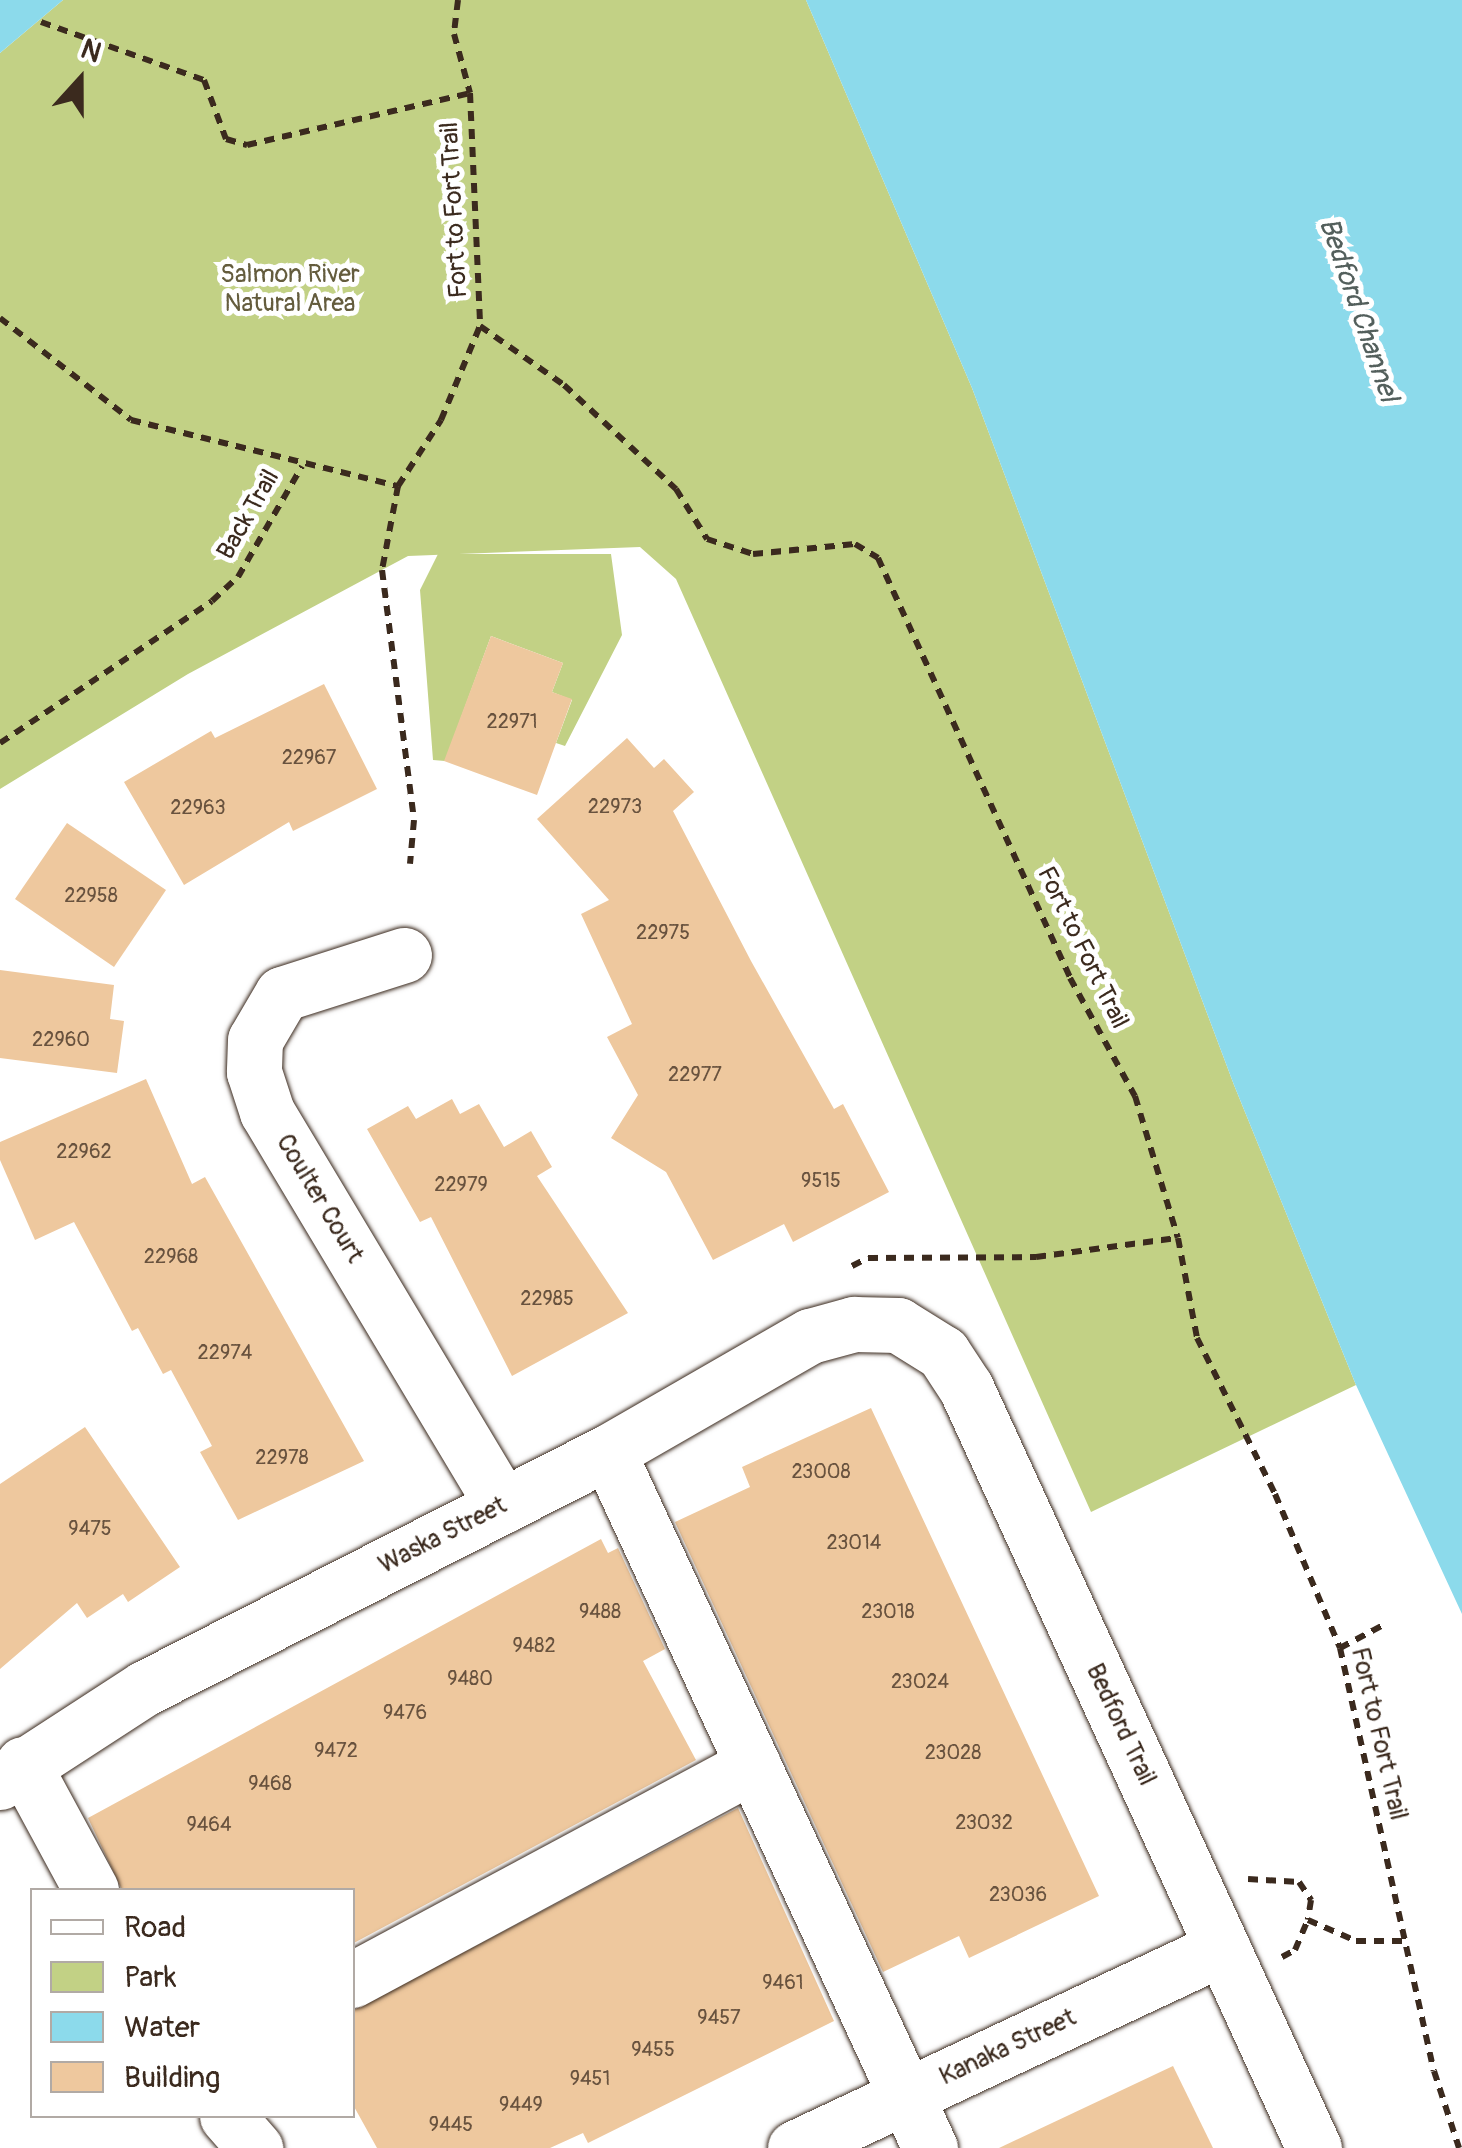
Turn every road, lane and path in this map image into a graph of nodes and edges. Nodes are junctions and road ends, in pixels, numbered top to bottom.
1 (458, 0) edge
2 (41, 22) dead end
3 (470, 93) junction
4 (0, 318) edge
5 (480, 326) junction
6 (302, 466) junction
7 (398, 486) junction
8 (0, 743) edge
9 (410, 864) dead end
10 (404, 955) dead end
11 (1178, 1238) junction
12 (852, 1266) dead end
13 (898, 1325) joint
14 (608, 1452) junction
15 (503, 1506) junction
16 (1387, 1623) dead end
17 (1340, 1648) junction
18 (753, 1765) junction
19 (12, 1773) edge
20 (89, 1888) edge
21 (1198, 1896) junction
22 (1308, 1920) junction
23 (1404, 1941) junction
24 (1230, 1966) junction
25 (355, 1978) edge
26 (905, 2096) junction
27 (228, 2118) edge
28 (255, 2148) edge
29 (795, 2148) edge
30 (930, 2148) edge
31 (1314, 2148) edge
32 (1459, 2148) edge

1 - 3 path, Fort to Fort Trail
2 - 3 path
3 - 5 path, Fort to Fort Trail
4 - 6 path
5 - 7 path
5 - 11 path, Fort to Fort Trail
6 - 7 path, Back Trail
6 - 8 path, Back Trail
7 - 9 path
10 - 15 street, Coulter Court
11 - 12 path
11 - 17 path, Fort to Fort Trail
13 - 14 street, Waska Street
13 - 21 street, Bedford Trail
14 - 15 street, Waska Street
14 - 18 street
15 - 19 street, Waska Street
16 - 17 path
17 - 23 path, Fort to Fort Trail
18 - 25 street
18 - 26 street
19 - 20 street
21 - 22 path
21 - 24 street, Bedford Trail
22 - 23 path
22 - 24 path
23 - 32 path, Fort to Fort Trail
24 - 26 street, Kanaka Street
24 - 31 street, Bedford Trail
26 - 29 street, Kanaka Street
26 - 30 street
27 - 28 street

